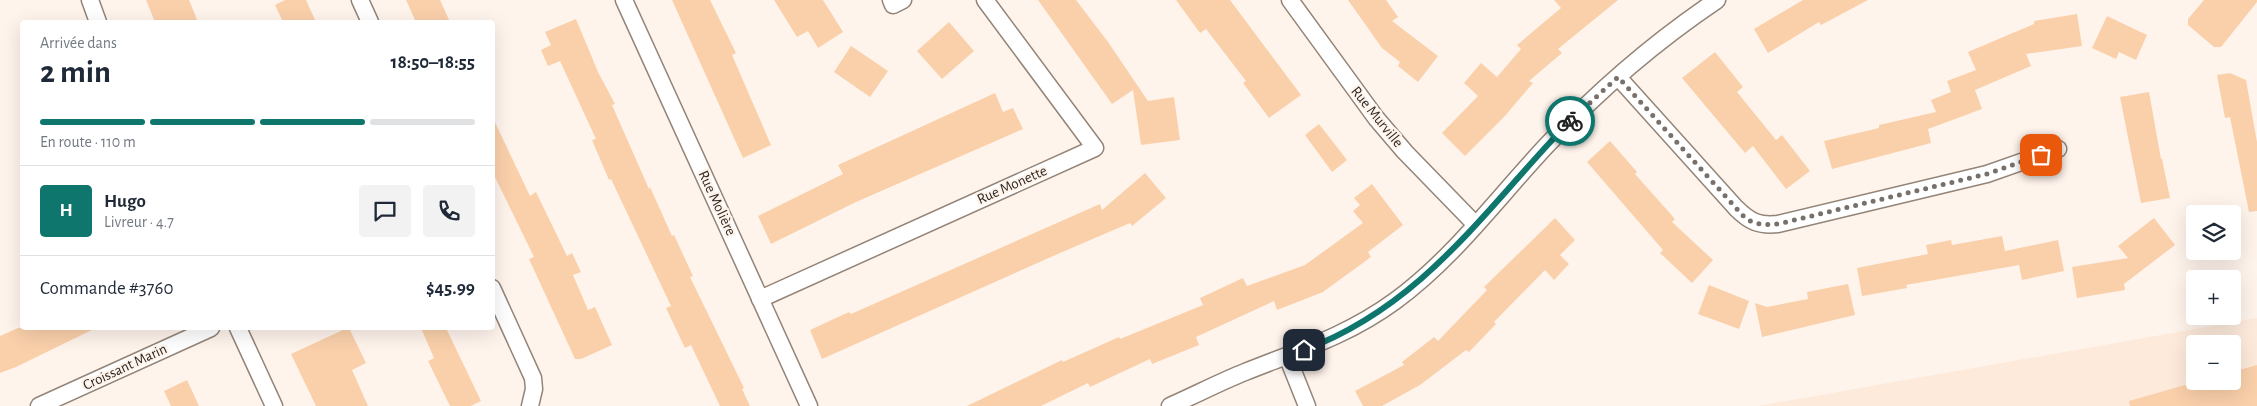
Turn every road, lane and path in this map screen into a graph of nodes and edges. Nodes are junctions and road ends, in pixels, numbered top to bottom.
1 (90, 0) edge
2 (360, 0) edge
3 (624, 0) edge
4 (891, 0) edge
5 (903, 0) edge
6 (985, 0) edge
7 (1290, 0) edge
8 (1717, 0) edge
9 (97, 20) edge
10 (369, 20) edge
11 (1618, 77) junction
12 (2058, 149) dead end
13 (1475, 224) junction
14 (495, 295) edge
15 (760, 299) junction
16 (207, 330) edge
17 (239, 330) edge
18 (1287, 356) junction
19 (39, 406) edge
20 (274, 406) edge
21 (530, 406) edge
22 (809, 406) edge
23 (1170, 406) edge
24 (1307, 406) edge

1 - 9 street
2 - 10 street
3 - 15 street, Rue Molière
4 - 5 street
6 - 15 street, Rue Monette
7 - 13 street, Rue Murville
8 - 11 street
11 - 12 street
11 - 13 street
13 - 18 street
14 - 21 street
15 - 22 street, Rue Molière
16 - 19 street, Croissant Marin
17 - 20 street
18 - 23 street
18 - 24 street

